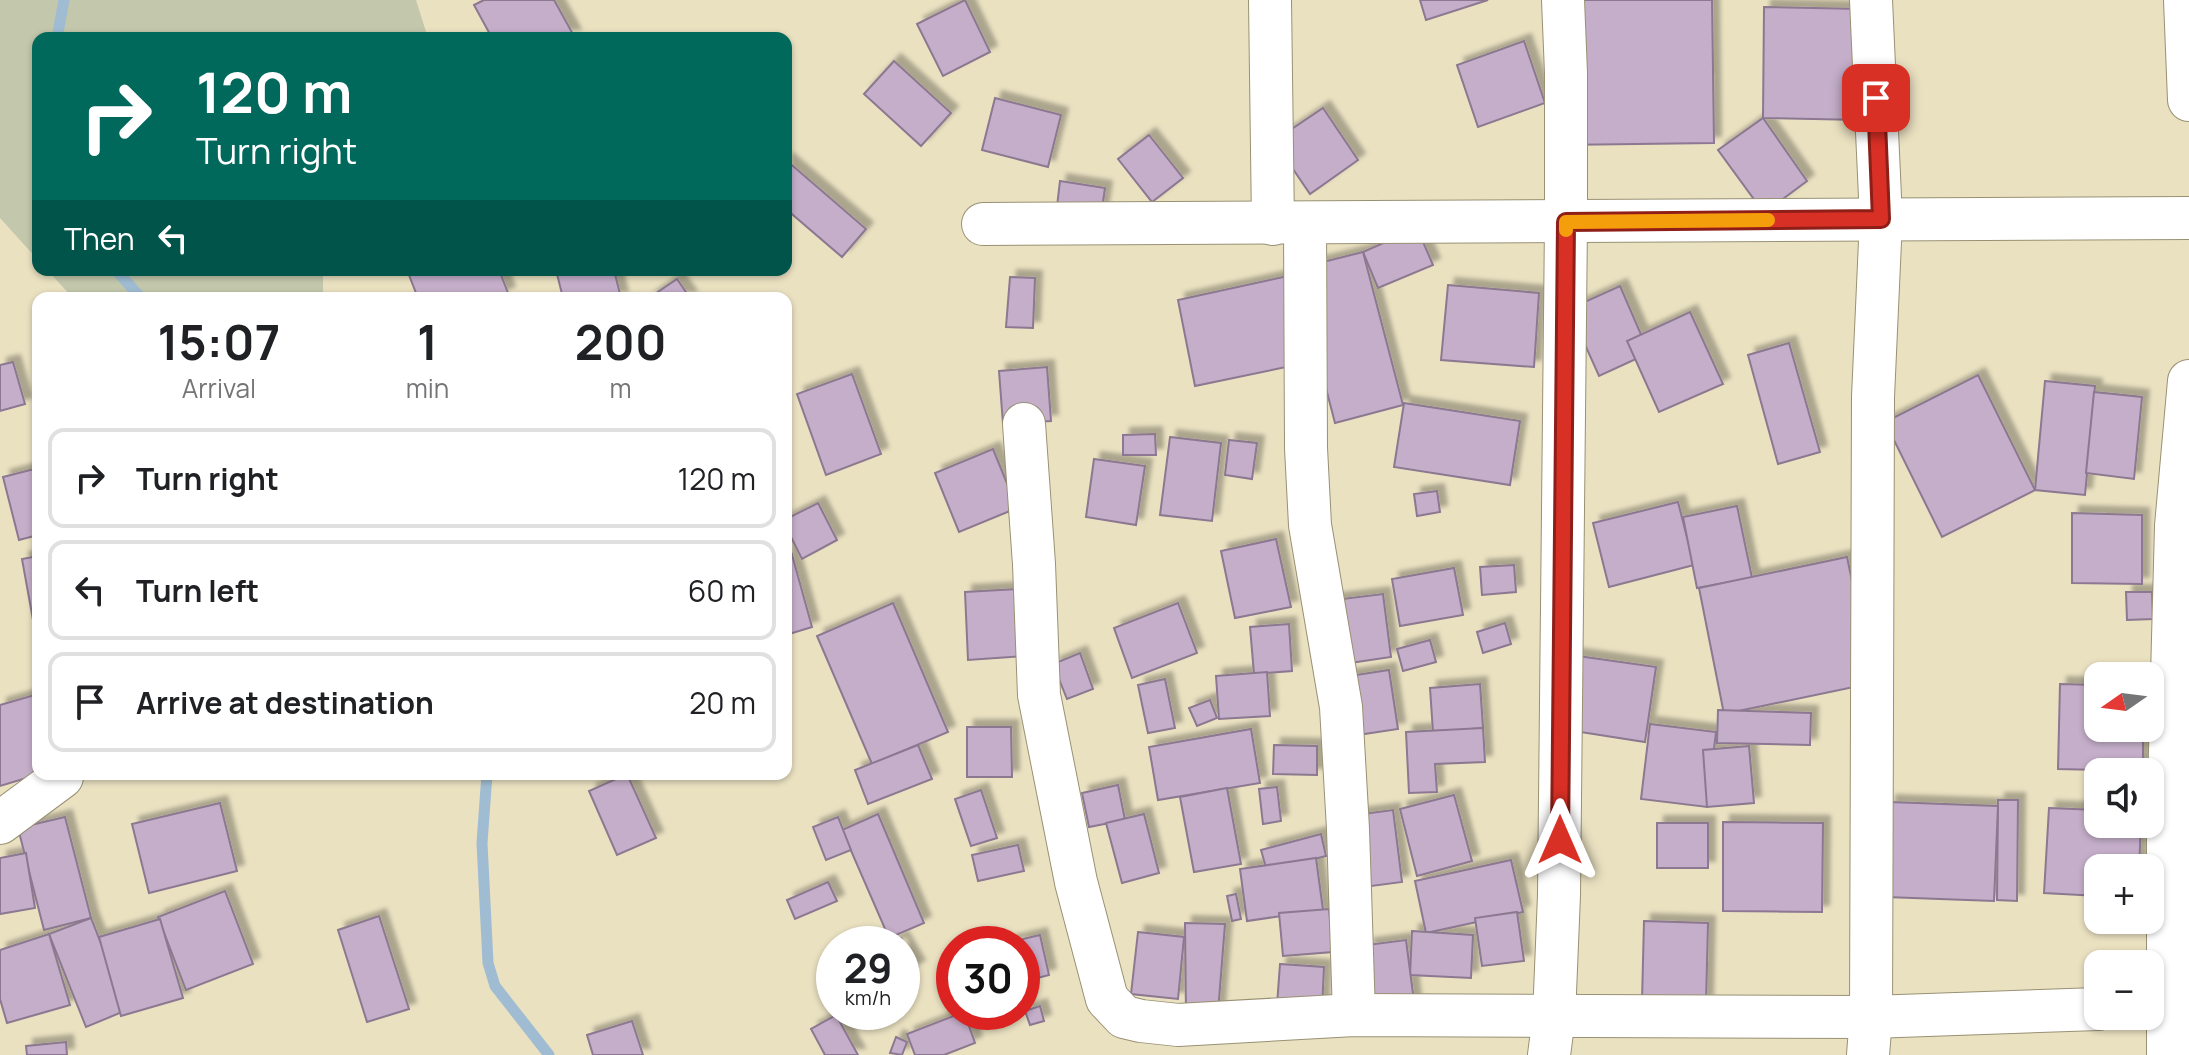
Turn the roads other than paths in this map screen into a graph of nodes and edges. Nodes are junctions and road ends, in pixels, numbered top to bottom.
1 (1270, 0) edge
2 (1563, 0) edge
3 (1871, 0) edge
4 (2185, 0) edge
5 (2189, 100) edge
6 (2189, 218) edge
7 (1881, 219) junction
8 (1566, 222) junction
9 (983, 224) dead end
10 (1289, 224) junction
11 (2189, 381) edge
12 (1024, 424) dead end
13 (58, 780) edge
14 (0, 823) edge
15 (2168, 1007) edge
16 (2084, 1011) edge
17 (1354, 1015) junction
18 (1552, 1036) edge
19 (1869, 1036) edge
20 (2168, 1055) edge

1 - 10 street
2 - 8 street
3 - 7 street
4 - 5 street
6 - 7 street
7 - 8 street
7 - 19 street
8 - 10 street
8 - 18 street
9 - 10 street
10 - 17 street
11 - 15 street
12 - 17 street
13 - 14 street
15 - 20 street
16 - 19 street
17 - 18 street
18 - 19 street

